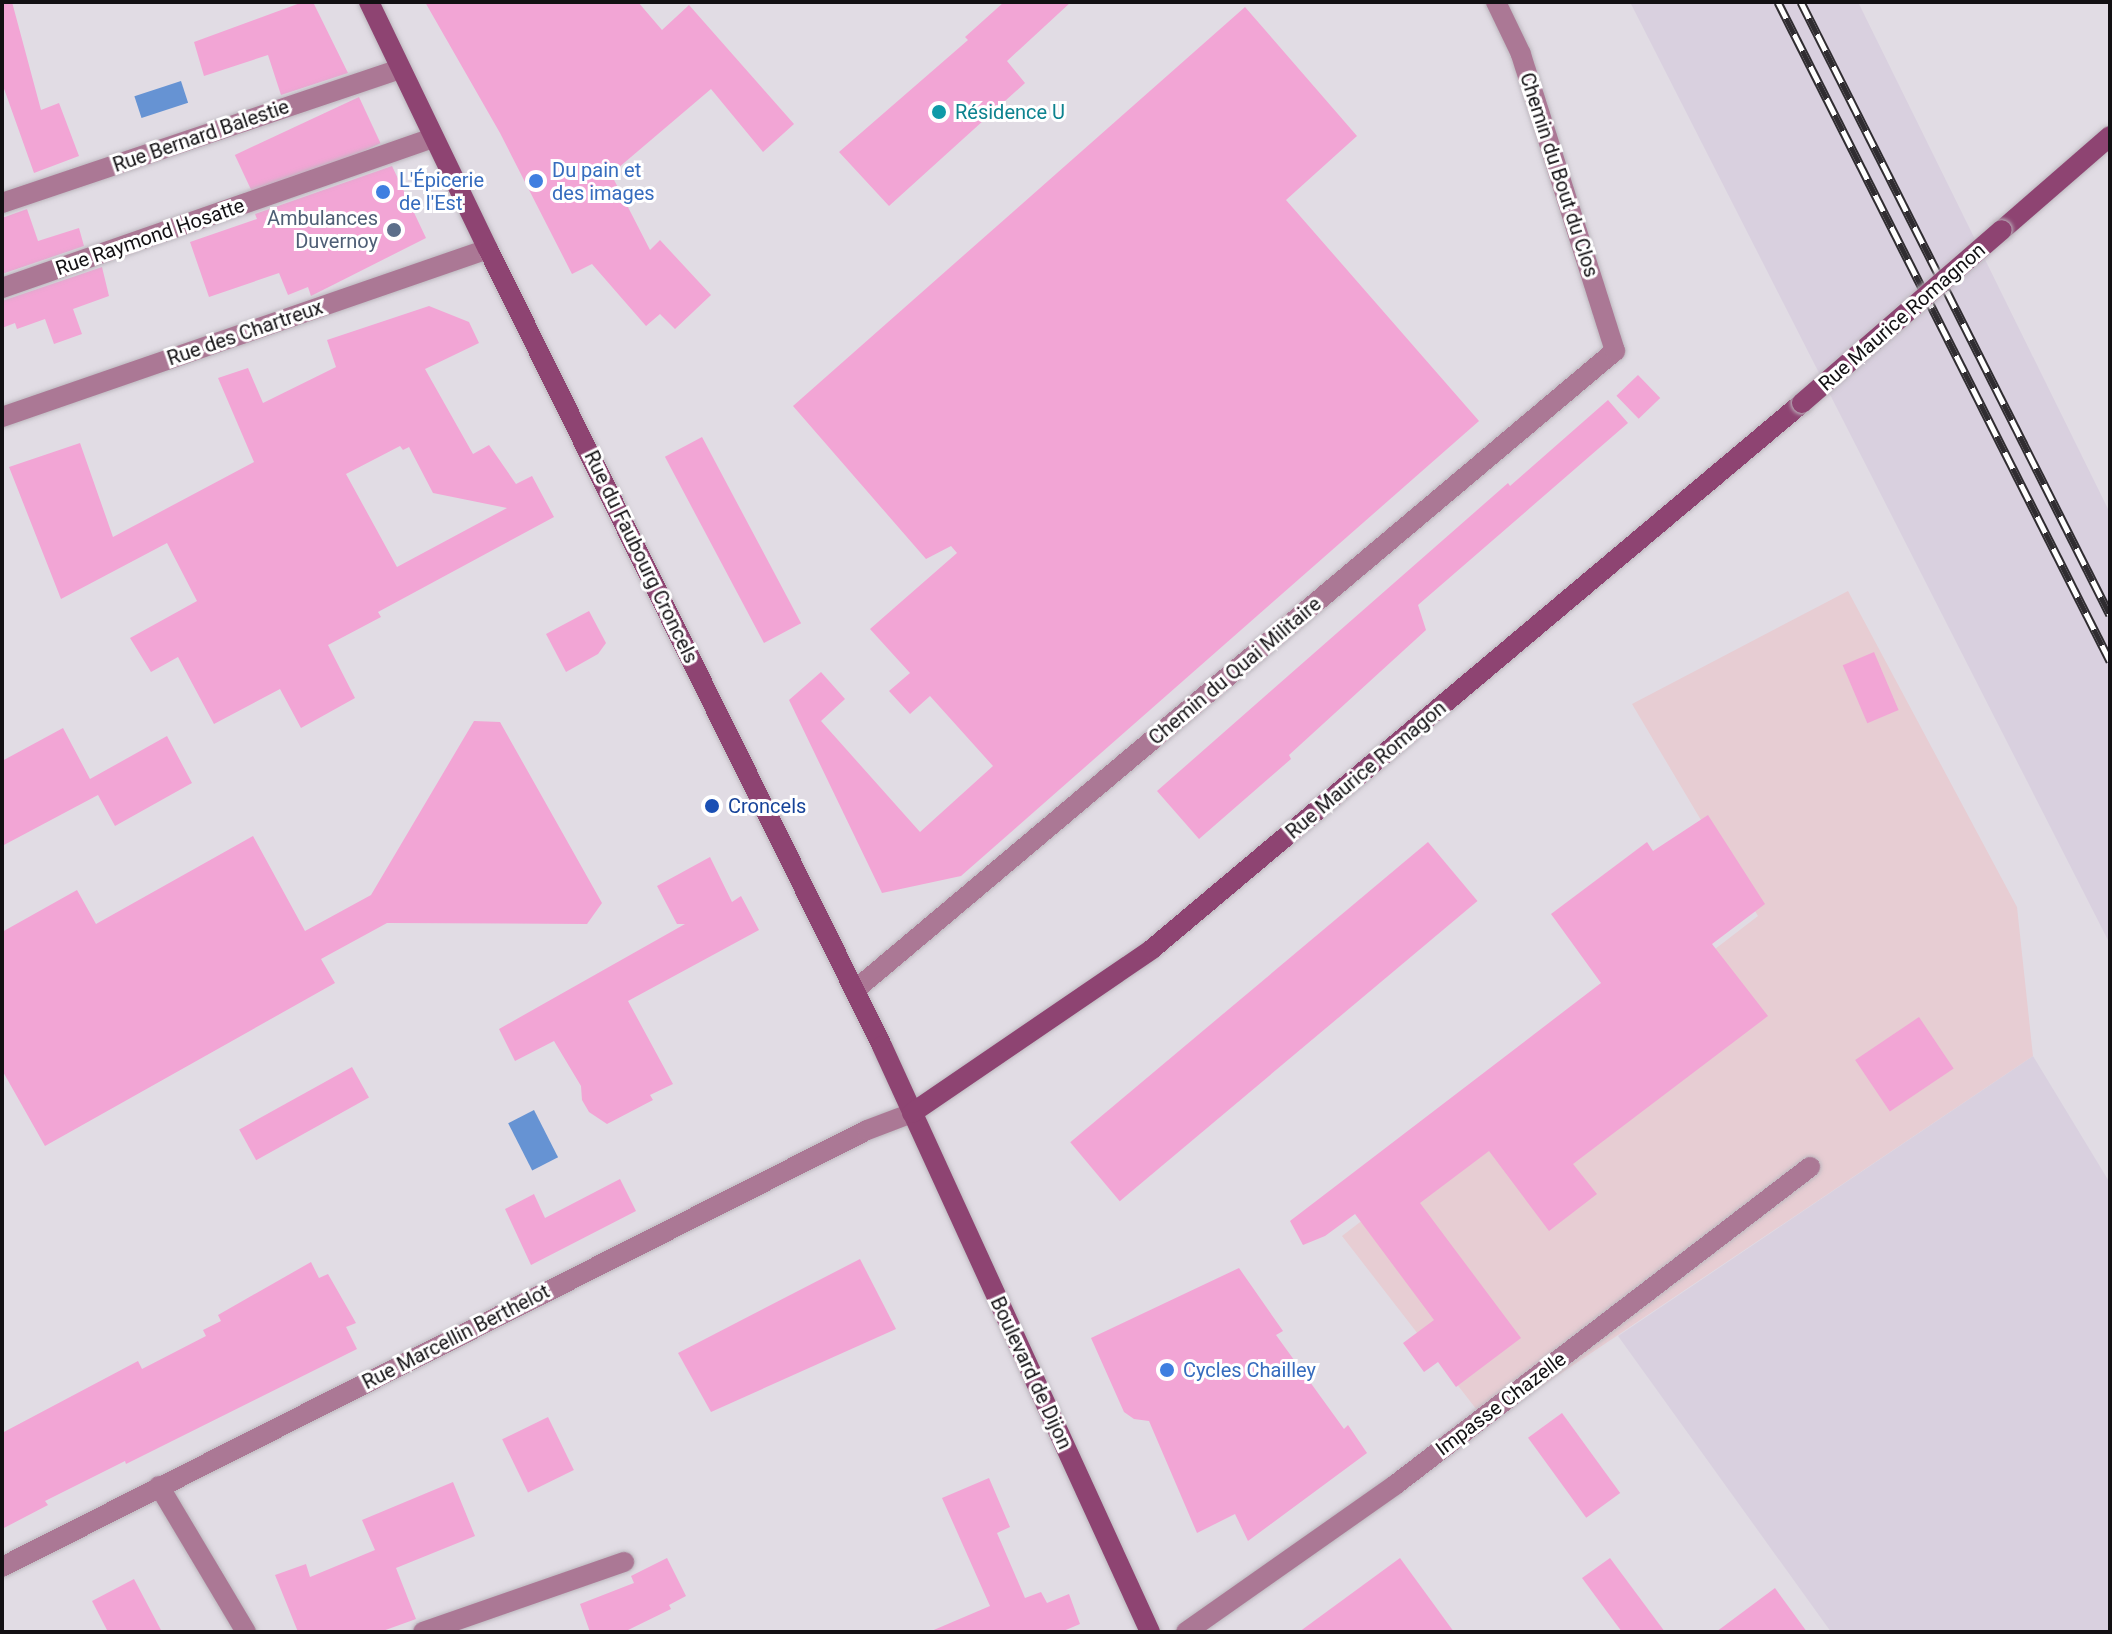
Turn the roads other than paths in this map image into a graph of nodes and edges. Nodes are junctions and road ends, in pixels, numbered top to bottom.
1 (369, 2) edge
2 (1496, 2) edge
3 (400, 69) junction
4 (2110, 136) edge
5 (433, 138) junction
6 (2, 203) edge
7 (488, 249) junction
8 (2, 288) edge
9 (1615, 351) joint
10 (1802, 403) joint
11 (2, 417) edge
12 (855, 990) junction
13 (912, 1113) junction
14 (1810, 1167) dead end
15 (159, 1486) junction
16 (624, 1562) dead end
17 (2, 1567) edge
18 (246, 1632) edge
19 (423, 1632) edge
20 (1150, 1632) edge
21 (1186, 1632) edge

1 - 3 main road, Rue du Faubourg Croncels
2 - 9 street, Chemin du Bout du Clos
3 - 5 main road, Rue du Faubourg Croncels
3 - 6 street, Rue Bernard Balestie
4 - 10 main road, Rue Maurice Romagnon, bridge
5 - 7 main road, Rue du Faubourg Croncels
5 - 8 street, Rue Raymond Hosatte
7 - 11 street, Rue des Chartreux
7 - 12 main road, Rue du Faubourg Croncels
9 - 12 street, Chemin du Quai Militaire
10 - 13 main road, Rue Maurice Romagon
12 - 13 main road, Rue du Faubourg Croncels
13 - 15 street, Rue Marcellin Berthelot
13 - 20 main road, Boulevard de Dijon
14 - 21 street, Impasse Chazelle
15 - 17 street, Rue Marcellin Berthelot
15 - 18 street
16 - 19 street

